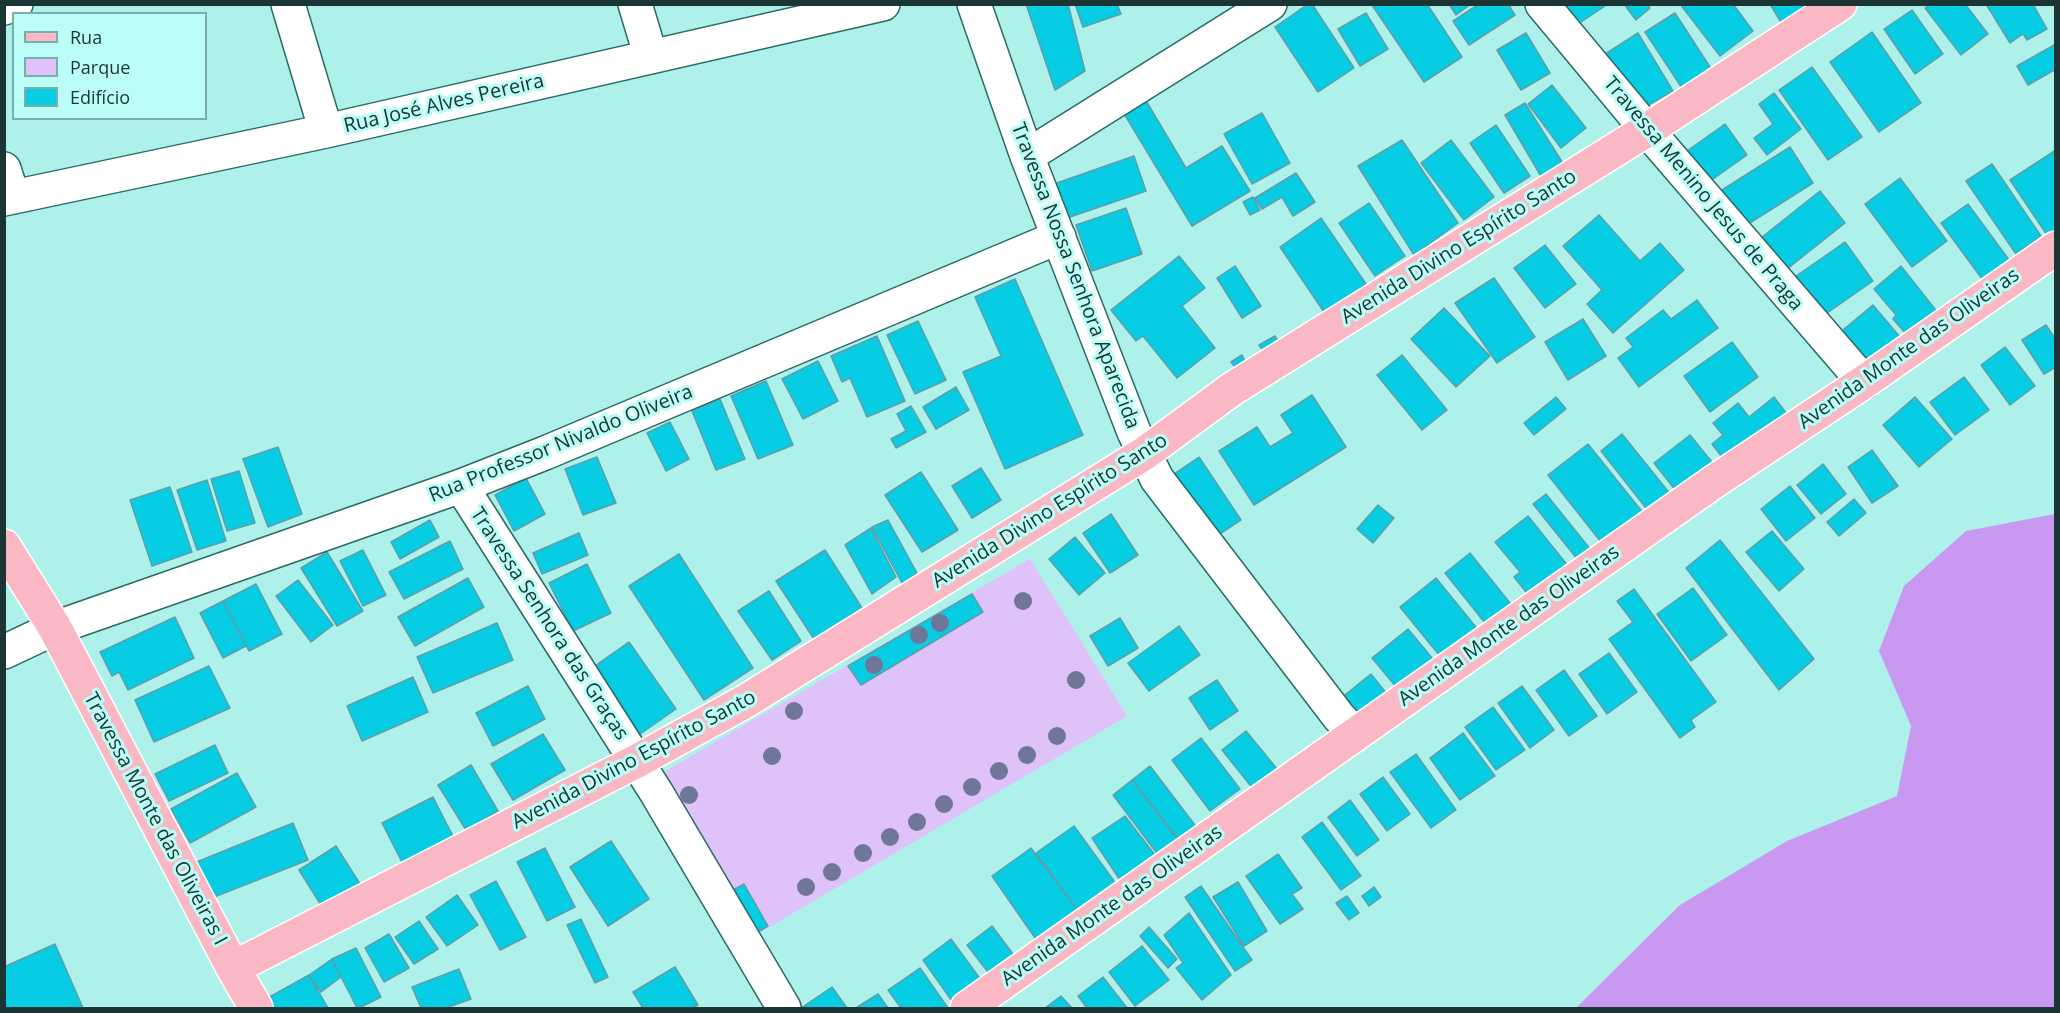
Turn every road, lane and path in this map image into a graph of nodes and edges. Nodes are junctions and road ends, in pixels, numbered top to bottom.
1 (16, 4) edge
2 (288, 4) edge
3 (634, 4) edge
4 (883, 4) edge
5 (974, 4) edge
6 (1270, 4) edge
7 (1542, 4) edge
8 (1840, 4) edge
9 (4, 8) edge
10 (651, 57) junction
11 (326, 130) junction
12 (1647, 130) junction
13 (1027, 156) junction
14 (7, 188) edge
15 (1059, 237) junction
16 (2055, 248) edge
17 (1864, 382) junction
18 (1145, 453) junction
19 (461, 486) junction
20 (4, 546) edge
21 (55, 628) junction
22 (4, 652) edge
23 (1355, 734) junction
24 (637, 761) junction
25 (232, 968) junction
26 (256, 1008) edge
27 (784, 1008) edge
28 (967, 1008) edge

1 - 9 street
2 - 11 street
3 - 10 street
4 - 10 street, Rua José Alves Pereira
5 - 13 street, Travessa Nossa Senhora Aparecida
6 - 13 street
7 - 12 street, Travessa Menino Jesus de Praga
8 - 12 main road, Avenida Divino Espírito Santo
10 - 11 street, Rua José Alves Pereira
11 - 14 street, Rua José Alves Pereira
12 - 17 street, Travessa Menino Jesus de Praga
12 - 18 main road, Avenida Divino Espírito Santo
13 - 15 street, Travessa Nossa Senhora Aparecida
15 - 18 street, Travessa Nossa Senhora Aparecida
15 - 19 street, Rua Professor Nivaldo Oliveira
16 - 17 main road, Avenida Monte das Oliveiras
17 - 23 main road, Avenida Monte das Oliveiras
18 - 23 street, Travessa Nossa Senhora Aparecida
18 - 24 main road, Avenida Divino Espírito Santo
19 - 21 street, Rua Professor Nivaldo Oliveira
19 - 24 street, Travessa Senhora das Graças
20 - 21 main road, Travessa Monte das Oliveiras I
21 - 22 street, Rua Professor Nivaldo Oliveira
21 - 25 main road, Travessa Monte das Oliveiras I
23 - 28 main road, Avenida Monte das Oliveiras
24 - 25 main road, Avenida Divino Espírito Santo
24 - 27 street, Travessa Senhora das Graças
25 - 26 main road, Travessa Monte das Oliveiras I

